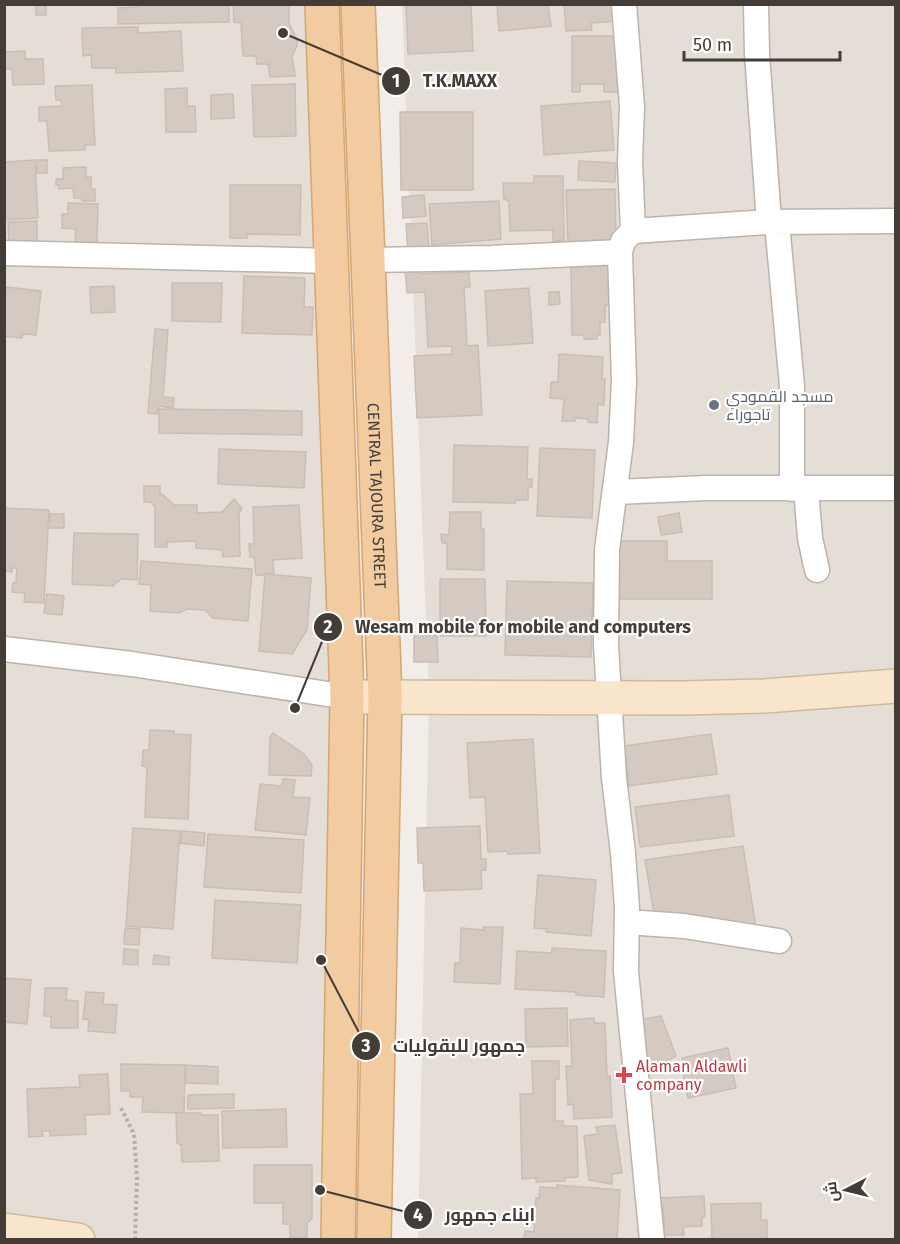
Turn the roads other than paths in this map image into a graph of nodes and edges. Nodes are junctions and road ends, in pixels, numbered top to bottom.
1 (322, 4) edge
2 (358, 4) edge
3 (624, 4) edge
4 (756, 4) edge
5 (896, 221) edge
6 (773, 223) junction
7 (633, 231) junction
8 (620, 252) junction
9 (4, 253) edge
10 (368, 260) junction
11 (332, 261) junction
12 (896, 488) edge
13 (799, 489) junction
14 (616, 492) junction
15 (817, 570) dead end
16 (4, 649) edge
17 (896, 686) edge
18 (347, 697) junction
19 (386, 697) junction
20 (608, 698) junction
21 (627, 922) junction
22 (779, 940) dead end
23 (4, 1230) edge
24 (78, 1239) edge
25 (338, 1239) edge
26 (374, 1239) edge
27 (652, 1239) edge

1 - 11 main road
2 - 10 main road, CENTRAL TAJOURA STREET
3 - 7 street
4 - 6 street
5 - 6 street
6 - 7 street
6 - 13 street
7 - 8 street
8 - 10 street
8 - 14 street
9 - 11 street
10 - 19 main road, CENTRAL TAJOURA STREET
11 - 18 main road
12 - 13 street
13 - 14 street
13 - 15 street
14 - 20 street
16 - 18 street
17 - 20 main road
18 - 19 main road
18 - 25 main road
19 - 20 main road
19 - 26 main road, CENTRAL TAJOURA STREET
20 - 21 street
21 - 22 street
21 - 27 street
23 - 24 main road

